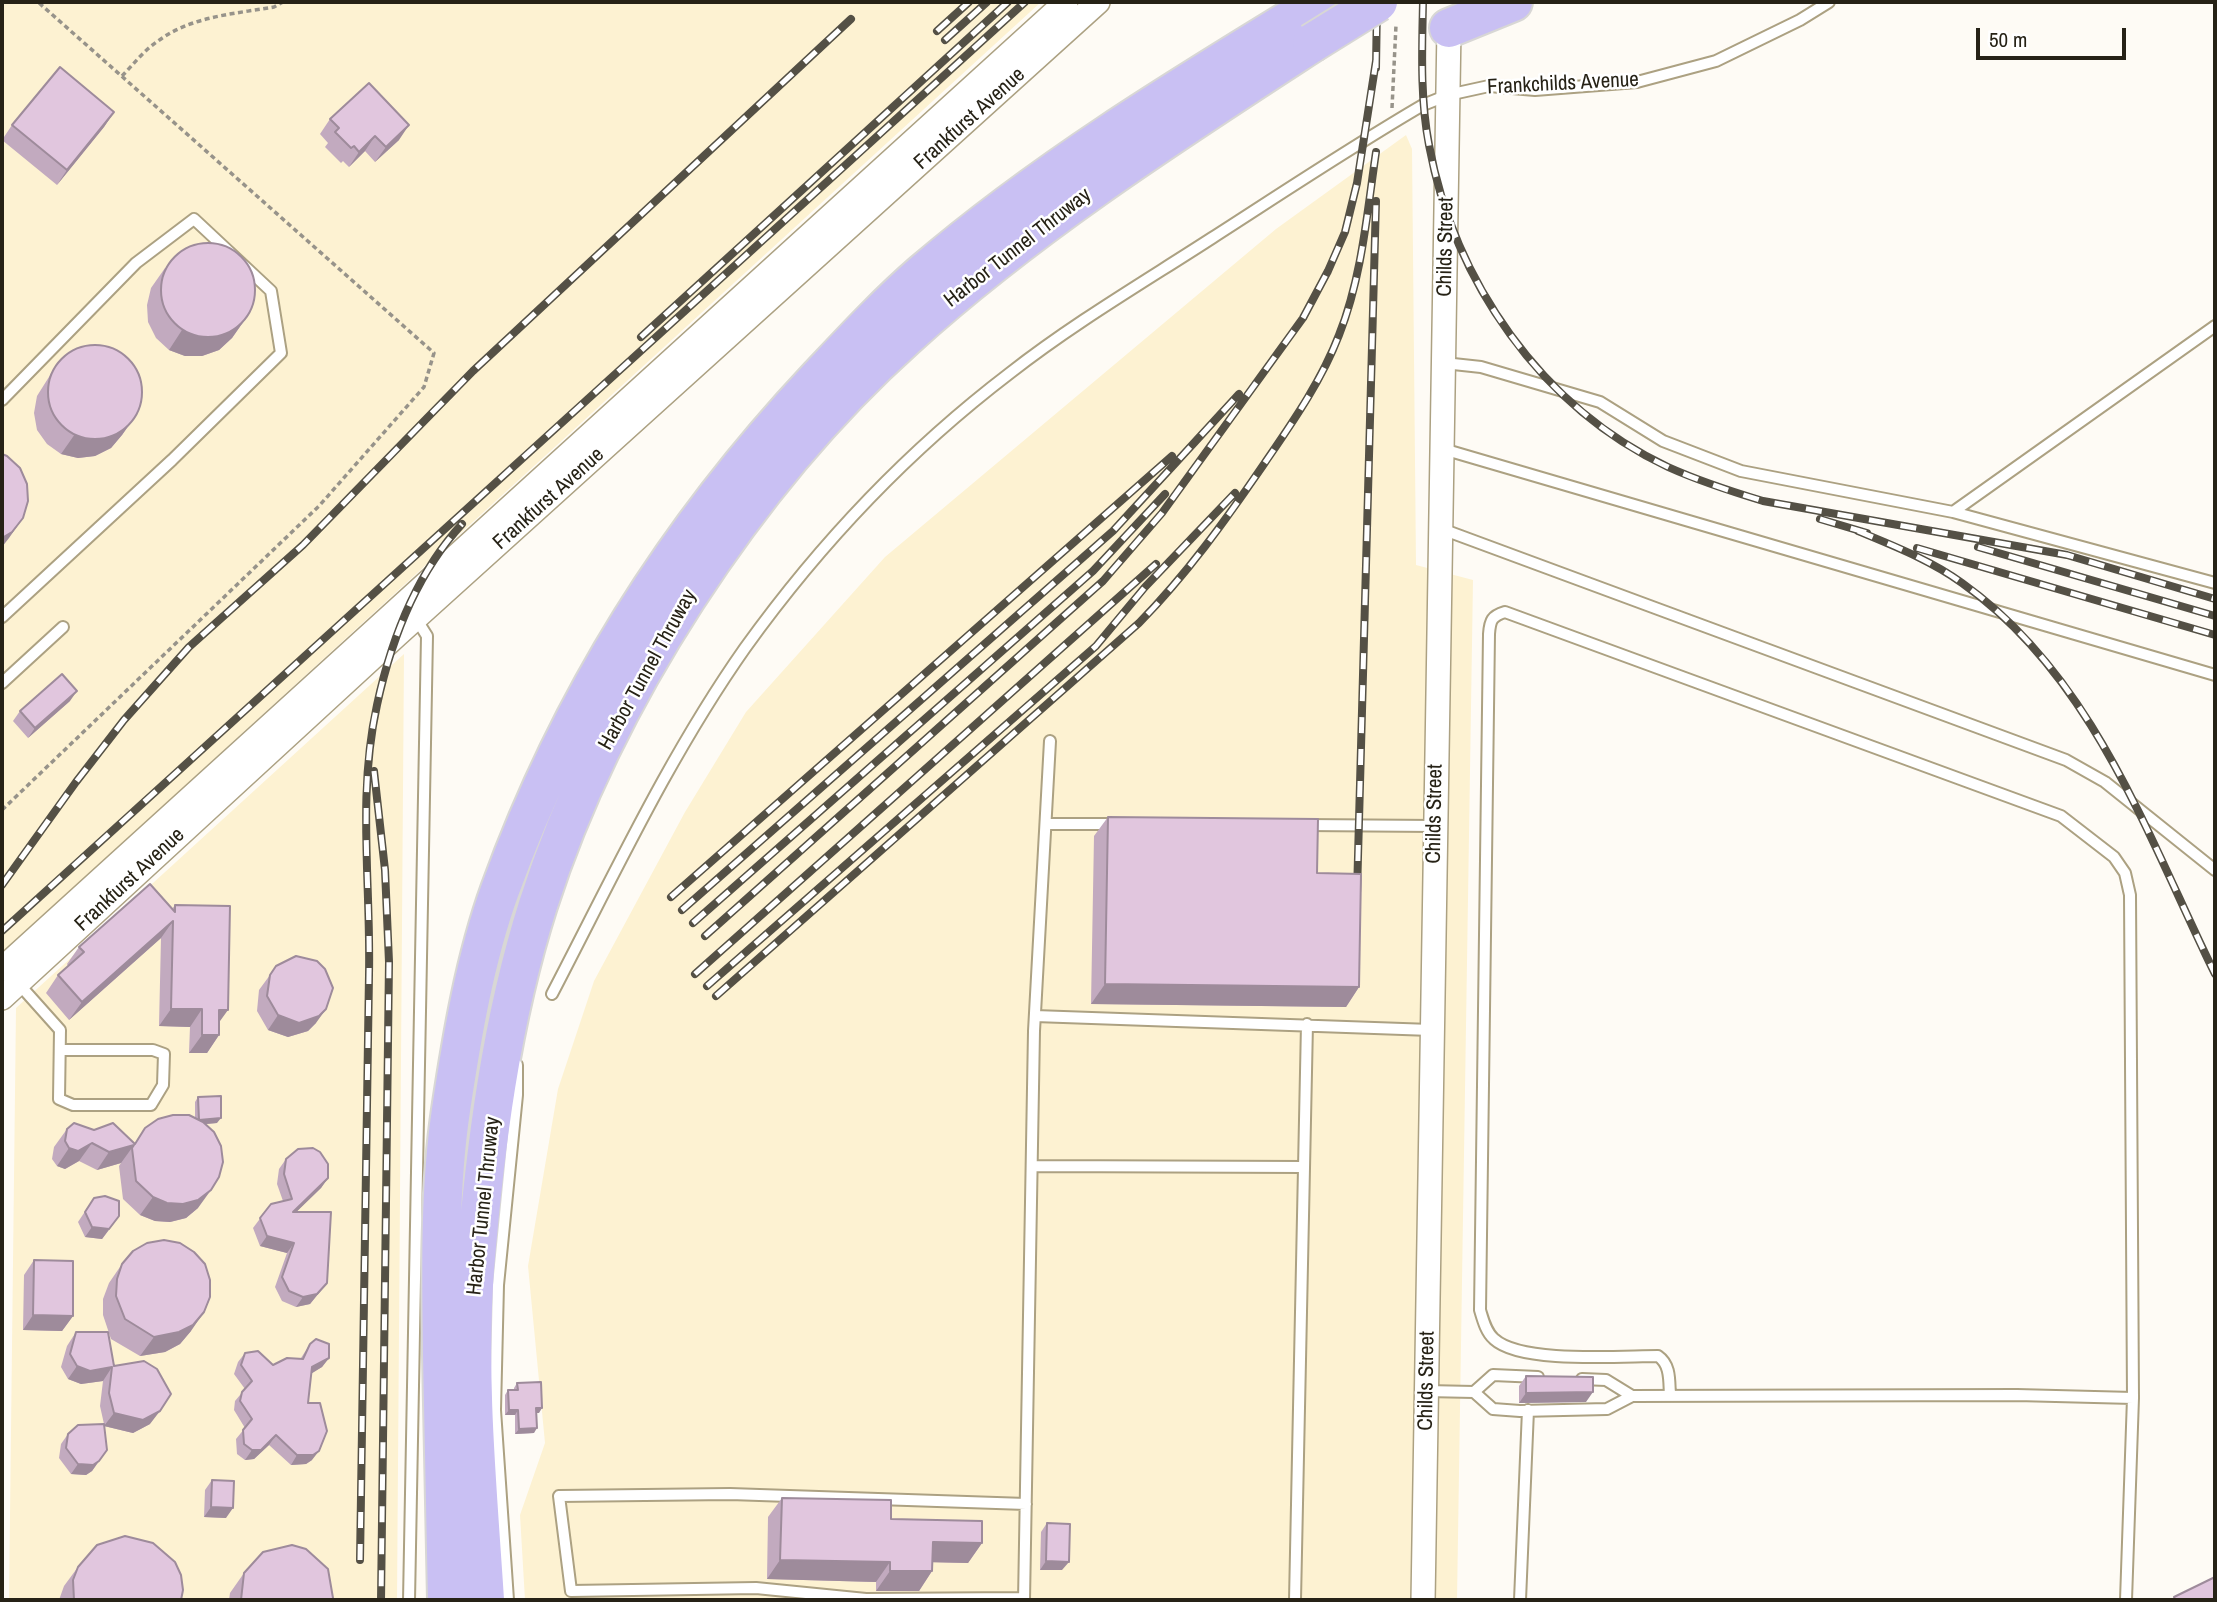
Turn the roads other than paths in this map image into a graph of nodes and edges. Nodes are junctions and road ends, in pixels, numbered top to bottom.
1 (1066, 2) edge
2 (1098, 2) edge
3 (1513, 2) edge
4 (1829, 2) edge
5 (1387, 8) edge
6 (1314, 17) edge
7 (1449, 28) joint
8 (1448, 95) junction
9 (2215, 326) edge
10 (1444, 363) junction
11 (2, 400) edge
12 (1443, 449) junction
13 (1953, 512) junction
14 (1439, 528) junction
15 (2215, 583) edge
16 (410, 611) junction
17 (2, 617) edge
18 (63, 627) dead end
19 (2215, 676) edge
20 (2, 683) edge
21 (1050, 741) dead end
22 (1045, 824) junction
23 (1127, 824) edge
24 (1289, 825) edge
25 (1435, 826) junction
26 (2215, 870) edge
27 (7, 983) edge
28 (535, 988) junction
29 (1035, 1016) junction
30 (1307, 1024) junction
31 (1432, 1030) junction
32 (517, 1045) dead end
33 (61, 1050) junction
34 (517, 1058) dead end
35 (1032, 1166) junction
36 (1304, 1167) junction
37 (450, 1345) junction
38 (1545, 1378) edge
39 (1568, 1379) edge
40 (1426, 1391) junction
41 (1474, 1392) junction
42 (1632, 1396) junction
43 (1670, 1396) junction
44 (2133, 1398) junction
45 (1528, 1410) junction
46 (1026, 1504) junction
47 (572, 1595) edge
48 (893, 1599) edge
49 (1024, 1599) edge
50 (409, 1600) edge
51 (447, 1600) edge
52 (485, 1600) edge
53 (508, 1600) edge
54 (1295, 1600) edge
55 (1423, 1600) edge
56 (1520, 1600) edge
57 (2126, 1600) edge

1 - 16 street, Frankfurst Avenue
2 - 16 street, Frankfurst Avenue
3 - 7 highway
4 - 8 lane, Frankchilds Avenue
5 - 6 highway, Harbor Tunnel Thruway, bridge
6 - 28 highway, Harbor Tunnel Thruway
6 - 37 highway, Harbor Tunnel Thruway
7 - 8 street, Childs Street
8 - 10 street, Childs Street
8 - 28 lane, Frankchilds Avenue
9 - 13 lane
10 - 12 street, Childs Street
10 - 13 lane
11 - 17 lane
12 - 14 street, Childs Street
12 - 19 lane
13 - 15 lane
14 - 25 street, Childs Street
14 - 26 lane
16 - 27 street, Frankfurst Avenue
16 - 37 lane
18 - 20 lane
21 - 22 lane
22 - 23 lane
22 - 29 lane
24 - 25 lane
25 - 31 street, Childs Street
27 - 33 lane
28 - 32 lane
28 - 37 highway, Harbor Tunnel Thruway
29 - 30 lane
29 - 35 lane
30 - 31 lane
30 - 36 lane
31 - 40 street, Childs Street
33 - 33 lane
34 - 37 lane
35 - 36 lane
35 - 46 lane
36 - 54 lane
37 - 50 lane
37 - 51 highway, Harbor Tunnel Thruway
37 - 52 highway, Harbor Tunnel Thruway
37 - 53 lane
38 - 41 lane
39 - 42 lane
40 - 41 lane
40 - 55 street, Childs Street
41 - 45 lane
42 - 43 lane
42 - 45 lane
43 - 44 lane
43 - 44 lane
44 - 57 lane
45 - 56 lane
46 - 47 lane
46 - 49 lane
47 - 48 lane
48 - 49 lane

